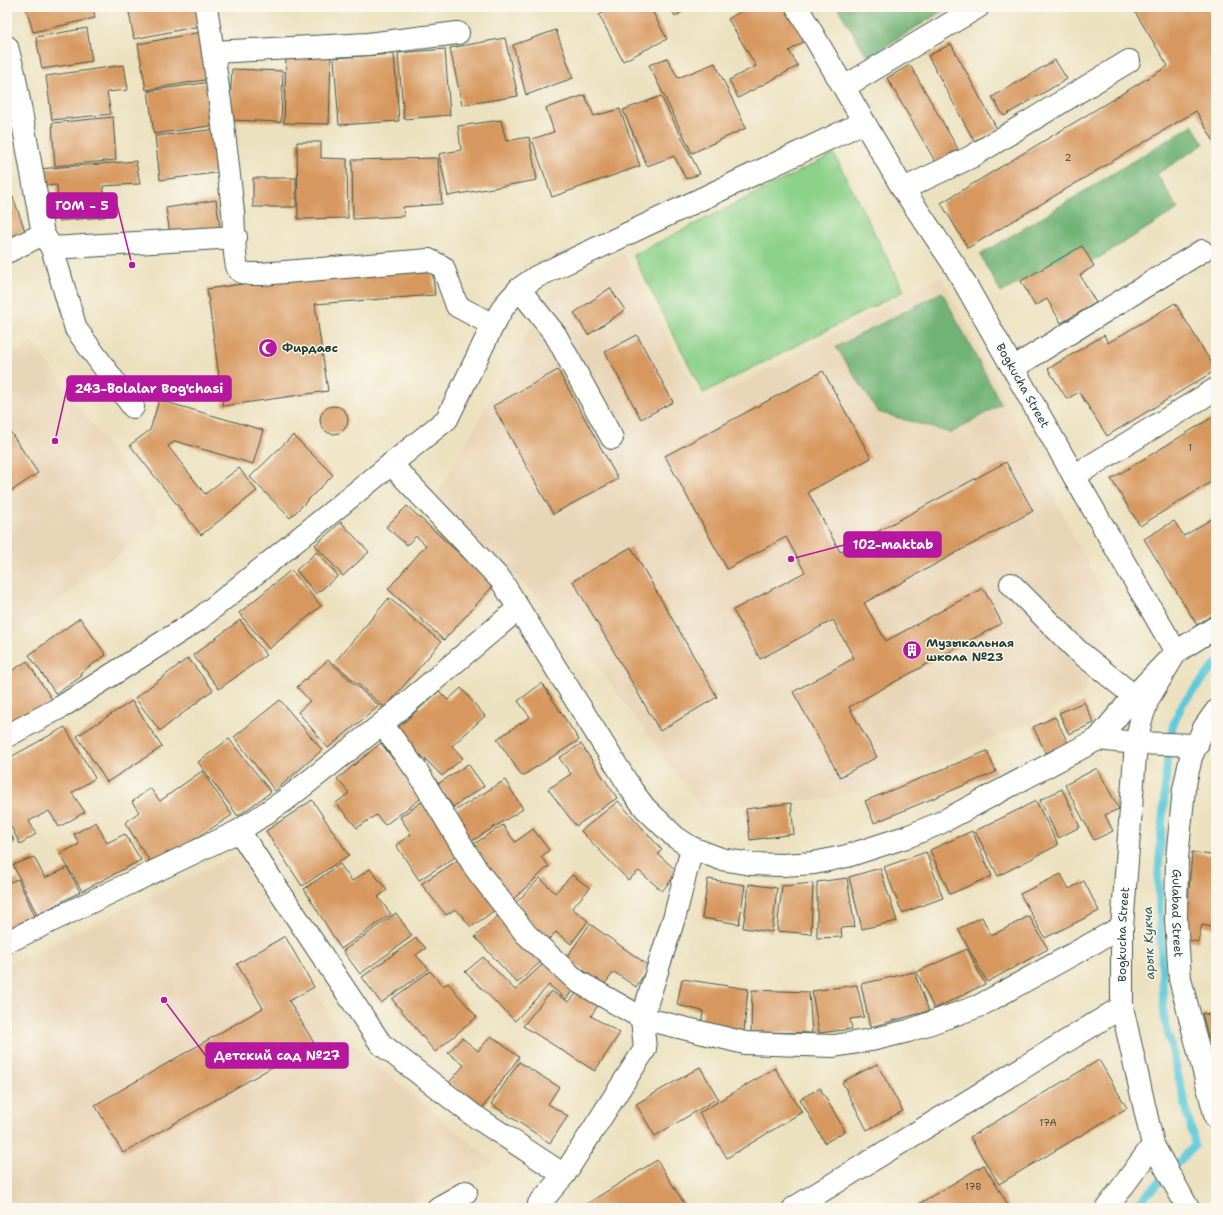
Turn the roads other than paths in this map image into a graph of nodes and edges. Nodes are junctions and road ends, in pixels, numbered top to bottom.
1 (206, 7) edge
2 (797, 7) edge
3 (978, 7) edge
4 (458, 33) dead end
5 (7, 47) edge
6 (213, 52) junction
7 (1129, 61) dead end
8 (11, 74) edge
9 (844, 88) junction
10 (864, 122) junction
11 (903, 189) junction
12 (236, 237) junction
13 (47, 241) junction
14 (1202, 251) dead end
15 (7, 252) edge
16 (519, 289) junction
17 (493, 325) junction
18 (1013, 368) junction
19 (1216, 389) edge
20 (133, 407) dead end
21 (612, 438) dead end
22 (392, 464) junction
23 (1074, 476) junction
24 (1010, 584) dead end
25 (518, 609) junction
26 (1216, 628) edge
27 (1176, 652) junction
28 (1134, 696) junction
29 (1216, 711) edge
30 (382, 724) junction
31 (7, 736) edge
32 (1098, 739) junction
33 (1142, 743) junction
34 (1192, 745) junction
35 (239, 831) junction
36 (692, 848) junction
37 (1122, 927) junction
38 (7, 942) edge
39 (1122, 1007) junction
40 (642, 1018) junction
41 (1216, 1118) edge
42 (1154, 1145) junction
43 (564, 1175) junction
44 (466, 1192) dead end
45 (1187, 1206) edge
46 (438, 1208) edge
47 (541, 1208) edge
48 (794, 1208) edge
49 (1107, 1208) edge

1 - 6 street
2 - 9 street, Bogkucha Street
3 - 9 street
4 - 6 street
5 - 8 street
6 - 12 street
7 - 11 street
8 - 13 street
9 - 10 street, Bogkucha Street
10 - 11 street, Bogkucha Street
10 - 16 street
11 - 18 street, Bogkucha Street
12 - 13 street
12 - 17 street
13 - 15 street
13 - 20 street
14 - 18 street
16 - 17 street
16 - 21 street
17 - 22 street
18 - 23 street, Bogkucha Street
19 - 23 street
22 - 25 street
22 - 31 street
23 - 27 street, Bogkucha Street
24 - 28 street
25 - 30 street
25 - 36 street
26 - 27 street, Bogkucha Street
27 - 28 street
27 - 33 street, Bogkucha Street
28 - 32 street
29 - 34 street, Gulabad Street
30 - 35 street
30 - 40 street
32 - 33 street
32 - 36 street
33 - 34 street
33 - 37 street, Bogkucha Street
34 - 41 street, Gulabad Street
35 - 38 street
35 - 43 street
36 - 40 street
37 - 39 street, Bogkucha Street
37 - 40 street
39 - 42 street, Bogkucha Street
39 - 48 street
40 - 43 street
42 - 45 street, Bogkucha Street
42 - 49 street
43 - 47 street
44 - 46 street

